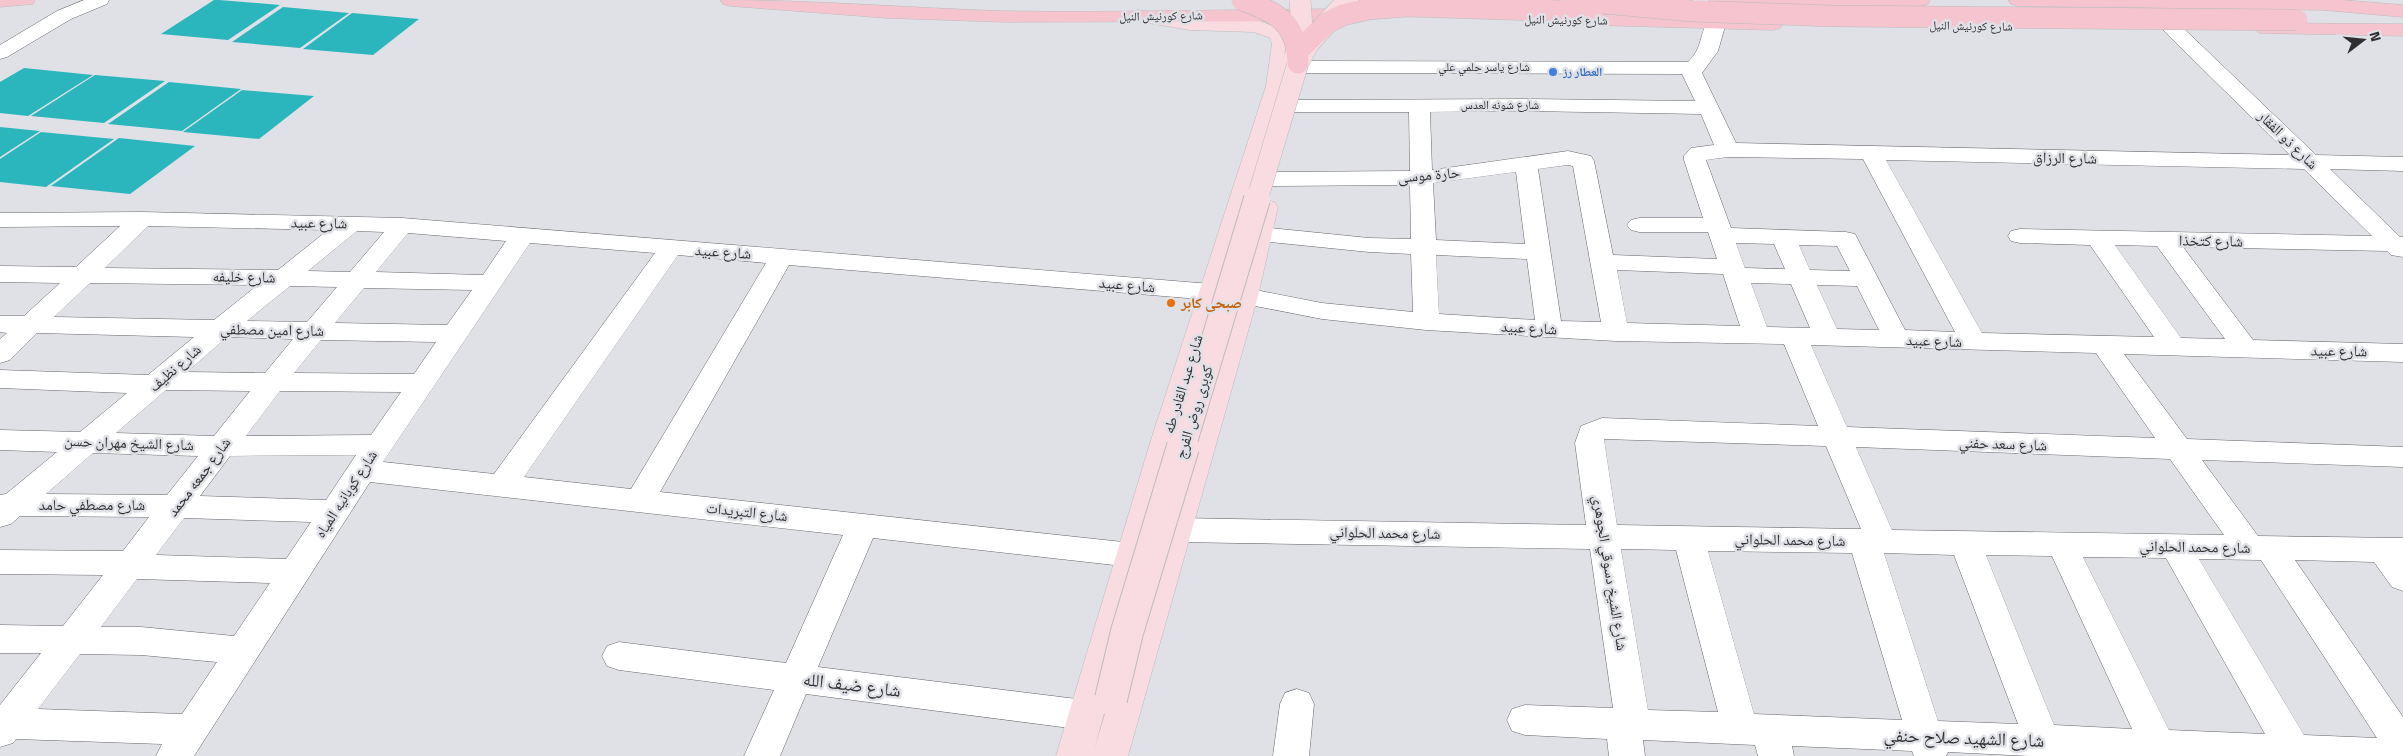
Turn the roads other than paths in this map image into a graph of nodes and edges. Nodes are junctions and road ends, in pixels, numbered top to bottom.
1 (26, 0) edge
2 (64, 0) edge
3 (100, 0) edge
4 (730, 0) edge
5 (869, 0) edge
6 (1242, 0) edge
7 (1300, 0) edge
8 (1308, 0) edge
9 (1471, 0) edge
10 (1571, 0) edge
11 (1652, 0) edge
12 (1921, 0) edge
13 (2018, 0) edge
14 (0, 1) edge
15 (1872, 1) edge
16 (1354, 8) edge
17 (1138, 16) junction
18 (2291, 16) junction
19 (2401, 16) edge
20 (1716, 23) junction
21 (2172, 28) junction
22 (2403, 30) edge
23 (0, 45) edge
24 (0, 53) edge
25 (1515, 68) junction
26 (1693, 68) junction
27 (1296, 73) junction
28 (1527, 105) junction
29 (1419, 106) junction
30 (1708, 108) junction
31 (1728, 150) junction
32 (1871, 154) junction
33 (2310, 162) junction
34 (1526, 164) junction
35 (2403, 164) edge
36 (1421, 178) junction
37 (1273, 179) junction
38 (142, 219) junction
39 (0, 220) edge
40 (352, 223) junction
41 (1639, 225) dead end
42 (402, 226) junction
43 (1720, 230) junction
44 (1260, 234) junction
45 (522, 236) junction
46 (2020, 236) dead end
47 (1228, 237) junction
48 (1783, 237) junction
49 (2097, 238) junction
50 (2165, 240) junction
51 (2400, 247) edge
52 (671, 248) junction
53 (1424, 248) junction
54 (1538, 252) junction
55 (782, 256) junction
56 (1602, 262) junction
57 (1734, 271) junction
58 (0, 274) edge
59 (83, 275) junction
60 (1801, 277) junction
61 (284, 278) junction
62 (358, 280) junction
63 (1866, 280) junction
64 (488, 283) junction
65 (1211, 292) junction
66 (1245, 296) junction
67 (1426, 322) junction
68 (0, 324) edge
69 (31, 325) junction
70 (1549, 329) junction
71 (219, 330) junction
72 (315, 331) junction
73 (1616, 332) junction
74 (454, 334) junction
75 (1757, 336) junction
76 (1794, 337) junction
77 (1828, 338) junction
78 (1897, 340) junction
79 (1974, 342) junction
80 (2104, 345) junction
81 (2174, 347) junction
82 (2246, 349) junction
83 (2403, 353) edge
84 (0, 354) edge
85 (0, 379) edge
86 (157, 383) junction
87 (271, 383) junction
88 (421, 383) junction
89 (1602, 428) joint
90 (1838, 438) junction
91 (0, 440) edge
92 (86, 442) junction
93 (378, 445) junction
94 (221, 446) junction
95 (2179, 449) junction
96 (2403, 457) edge
97 (362, 470) junction
98 (502, 485) junction
99 (640, 500) junction
100 (177, 506) junction
101 (4, 508) edge
102 (334, 512) junction
103 (863, 525) junction
104 (1177, 530) junction
105 (1604, 536) junction
106 (1689, 538) junction
107 (1873, 542) junction
108 (1964, 543) junction
109 (2062, 545) junction
110 (2175, 546) junction
111 (2260, 548) junction
112 (2393, 550) edge
113 (1132, 555) junction
114 (0, 562) edge
115 (132, 564) junction
116 (295, 572) junction
117 (2403, 578) edge
118 (0, 639) edge
119 (73, 640) junction
120 (244, 650) junction
121 (619, 656) dead end
122 (796, 678) junction
123 (1297, 704) dead end
124 (1098, 707) junction
125 (1525, 720) dead end
126 (5, 722) edge
127 (1628, 735) edge
128 (1762, 738) edge
129 (183, 743) edge
130 (1929, 747) edge
131 (2403, 747) edge
132 (2045, 748) edge
133 (2161, 751) edge
134 (2295, 753) edge
135 (2403, 754) edge
136 (762, 756) edge
137 (1074, 756) edge
138 (1106, 756) edge
139 (1110, 756) edge
140 (1292, 756) edge

1 - 14 highway
2 - 23 street
3 - 24 street
4 - 17 highway, شارع كورنيش النيل
5 - 8 highway, شارع كورنيش النيل
6 - 27 highway, bridge
7 - 27 main road, كوبرى روض الفرج, bridge
9 - 15 highway, شارع كورنيش النيل
10 - 18 highway, bridge
11 - 18 highway
12 - 15 highway, شارع كورنيش النيل
13 - 19 highway, شارع كورنيش النيل
15 - 27 highway, bridge
16 - 17 highway, شارع كورنيش النيل
16 - 20 highway, شارع كورنيش النيل
16 - 27 main road
17 - 47 main road, شارع عبد القادر طه
18 - 19 highway
20 - 21 highway, شارع كورنيش النيل
20 - 26 street
21 - 22 highway, شارع كورنيش النيل
21 - 33 street, شارع ذو الفقار
25 - 26 street, شارع ياسر حلمي علي
25 - 27 street, شارع ياسر حلمي علي
25 - 28 street
26 - 30 street
27 - 29 street, شارع شونه العدس
27 - 37 main road
27 - 47 main road, كوبرى روض الفرج
27 - 124 main road, كوبرى روض الفرج, bridge
28 - 29 street, شارع شونه العدس
28 - 30 street, شارع شونه العدس
29 - 36 street
30 - 31 street
31 - 32 street, شارع الرزاق
31 - 43 street, شارع الرزاق
32 - 33 street, شارع الرزاق
32 - 79 street
33 - 35 street, شارع الرزاق
33 - 51 street, شارع ذو الفقار
34 - 36 street, حارة موسى
34 - 54 street
34 - 56 street, حارة موسى
36 - 37 street, حارة موسى
36 - 53 street
37 - 44 main road
38 - 39 street, شارع عبيد
38 - 40 street, شارع عبيد
38 - 59 street
40 - 42 street, شارع عبيد
40 - 61 street, شارع نظيف
41 - 43 street
42 - 45 street, شارع عبيد
42 - 62 street, شارع جمعه محمد
43 - 48 street
43 - 57 street
44 - 53 street
44 - 66 main road
45 - 52 street, شارع عبيد
45 - 64 street, شارع كوبانيه المياه
46 - 49 street, شارع كتخذا
47 - 65 main road, شارع عبد القادر طه
48 - 60 street
48 - 63 street
49 - 50 street, شارع كتخذا
49 - 81 street
50 - 51 street, شارع كتخذا
50 - 82 street
52 - 55 street, شارع عبيد
52 - 98 street
53 - 54 street
53 - 67 street
54 - 70 street
55 - 65 street, شارع عبيد
55 - 99 street
56 - 57 street
56 - 73 street
57 - 60 street
57 - 75 street
58 - 59 street, شارع خليفه
59 - 61 street, شارع خليفه
59 - 69 street
60 - 63 street
60 - 77 street
61 - 62 street, شارع خليفه
61 - 71 street, شارع نظيف
62 - 64 street, شارع خليفه
62 - 72 street, شارع جمعه محمد
63 - 78 street
64 - 74 street, شارع كوبانيه المياه
65 - 66 street, شارع عبيد
65 - 113 main road, شارع عبد القادر طه
66 - 67 street, شارع عبيد
66 - 104 main road
67 - 70 street, شارع عبيد
68 - 69 street, شارع امين مصطفي
69 - 71 street, شارع امين مصطفي
69 - 84 street
70 - 73 street, شارع عبيد
71 - 72 street, شارع امين مصطفي
71 - 86 street, شارع نظيف
72 - 74 street, شارع امين مصطفي
72 - 87 street, شارع جمعه محمد
73 - 75 street, شارع عبيد
74 - 88 street, شارع كوبانيه المياه
75 - 76 street, شارع عبيد
76 - 77 street, شارع عبيد
76 - 90 street
77 - 78 street, شارع عبيد
78 - 79 street, شارع عبيد
79 - 80 street, شارع عبيد
80 - 81 street, شارع عبيد
80 - 95 street
81 - 82 street, شارع عبيد
82 - 83 street, شارع عبيد
85 - 86 street
86 - 87 street
86 - 92 street, شارع نظيف
87 - 88 street
87 - 94 street, شارع جمعه محمد
88 - 93 street, شارع كوبانيه المياه
89 - 90 street, شارع سعد حفني
89 - 105 street, شارع الشيخ دسوقي الجوهري
90 - 95 street, شارع سعد حفني
90 - 107 street
91 - 92 street, شارع الشيخ مهران حسن
92 - 94 street, شارع الشيخ مهران حسن
92 - 101 street, شارع نظيف
93 - 94 street, شارع الشيخ مهران حسن
93 - 97 street, شارع كوبانيه المياه
94 - 100 street, شارع جمعه محمد
95 - 96 street, شارع سعد حفني
95 - 111 street
97 - 98 street, شارع التبريدات
97 - 102 street, شارع كوبانيه المياه
98 - 99 street, شارع التبريدات
99 - 103 street, شارع التبريدات
100 - 101 street, شارع مصطفي حامد
100 - 102 street, شارع مصطفي حامد
100 - 115 street, شارع جمعه محمد
102 - 116 street, شارع كوبانيه المياه
103 - 113 street, شارع التبريدات
103 - 122 street
104 - 105 street, شارع محمد الحلواني
104 - 139 main road
105 - 106 street, شارع محمد الحلواني
105 - 127 street, شارع الشيخ دسوقي الجوهري
106 - 107 street, شارع محمد الحلواني
106 - 128 street
107 - 108 street, شارع محمد الحلواني
107 - 130 street
108 - 109 street, شارع محمد الحلواني
108 - 132 street
109 - 110 street, شارع محمد الحلواني
109 - 133 street
110 - 111 street, شارع محمد الحلواني
110 - 134 street
111 - 112 street, شارع محمد الحلواني
111 - 131 street
112 - 117 street
113 - 124 main road, شارع عبد القادر طه
114 - 115 street
115 - 116 street
115 - 119 street, شارع جمعه محمد
116 - 120 street, شارع كوبانيه المياه
118 - 119 street
119 - 120 street
119 - 126 street, شارع جمعه محمد
120 - 129 street, شارع كوبانيه المياه
121 - 122 street, شارع ضيف الله
122 - 124 street, شارع ضيف الله
122 - 136 street
123 - 140 street
124 - 137 main road, شارع عبد القادر طه
124 - 138 main road, كوبرى روض الفرج
125 - 127 street, شارع الشهيد صلاح حنفي
126 - 129 street
127 - 128 street, شارع الشهيد صلاح حنفي
128 - 130 street, شارع الشهيد صلاح حنفي
130 - 132 street, شارع الشهيد صلاح حنفي
132 - 133 street, شارع الشهيد صلاح حنفي
133 - 134 street, شارع الشهيد صلاح حنفي
134 - 135 street, شارع الشهيد صلاح حنفي

